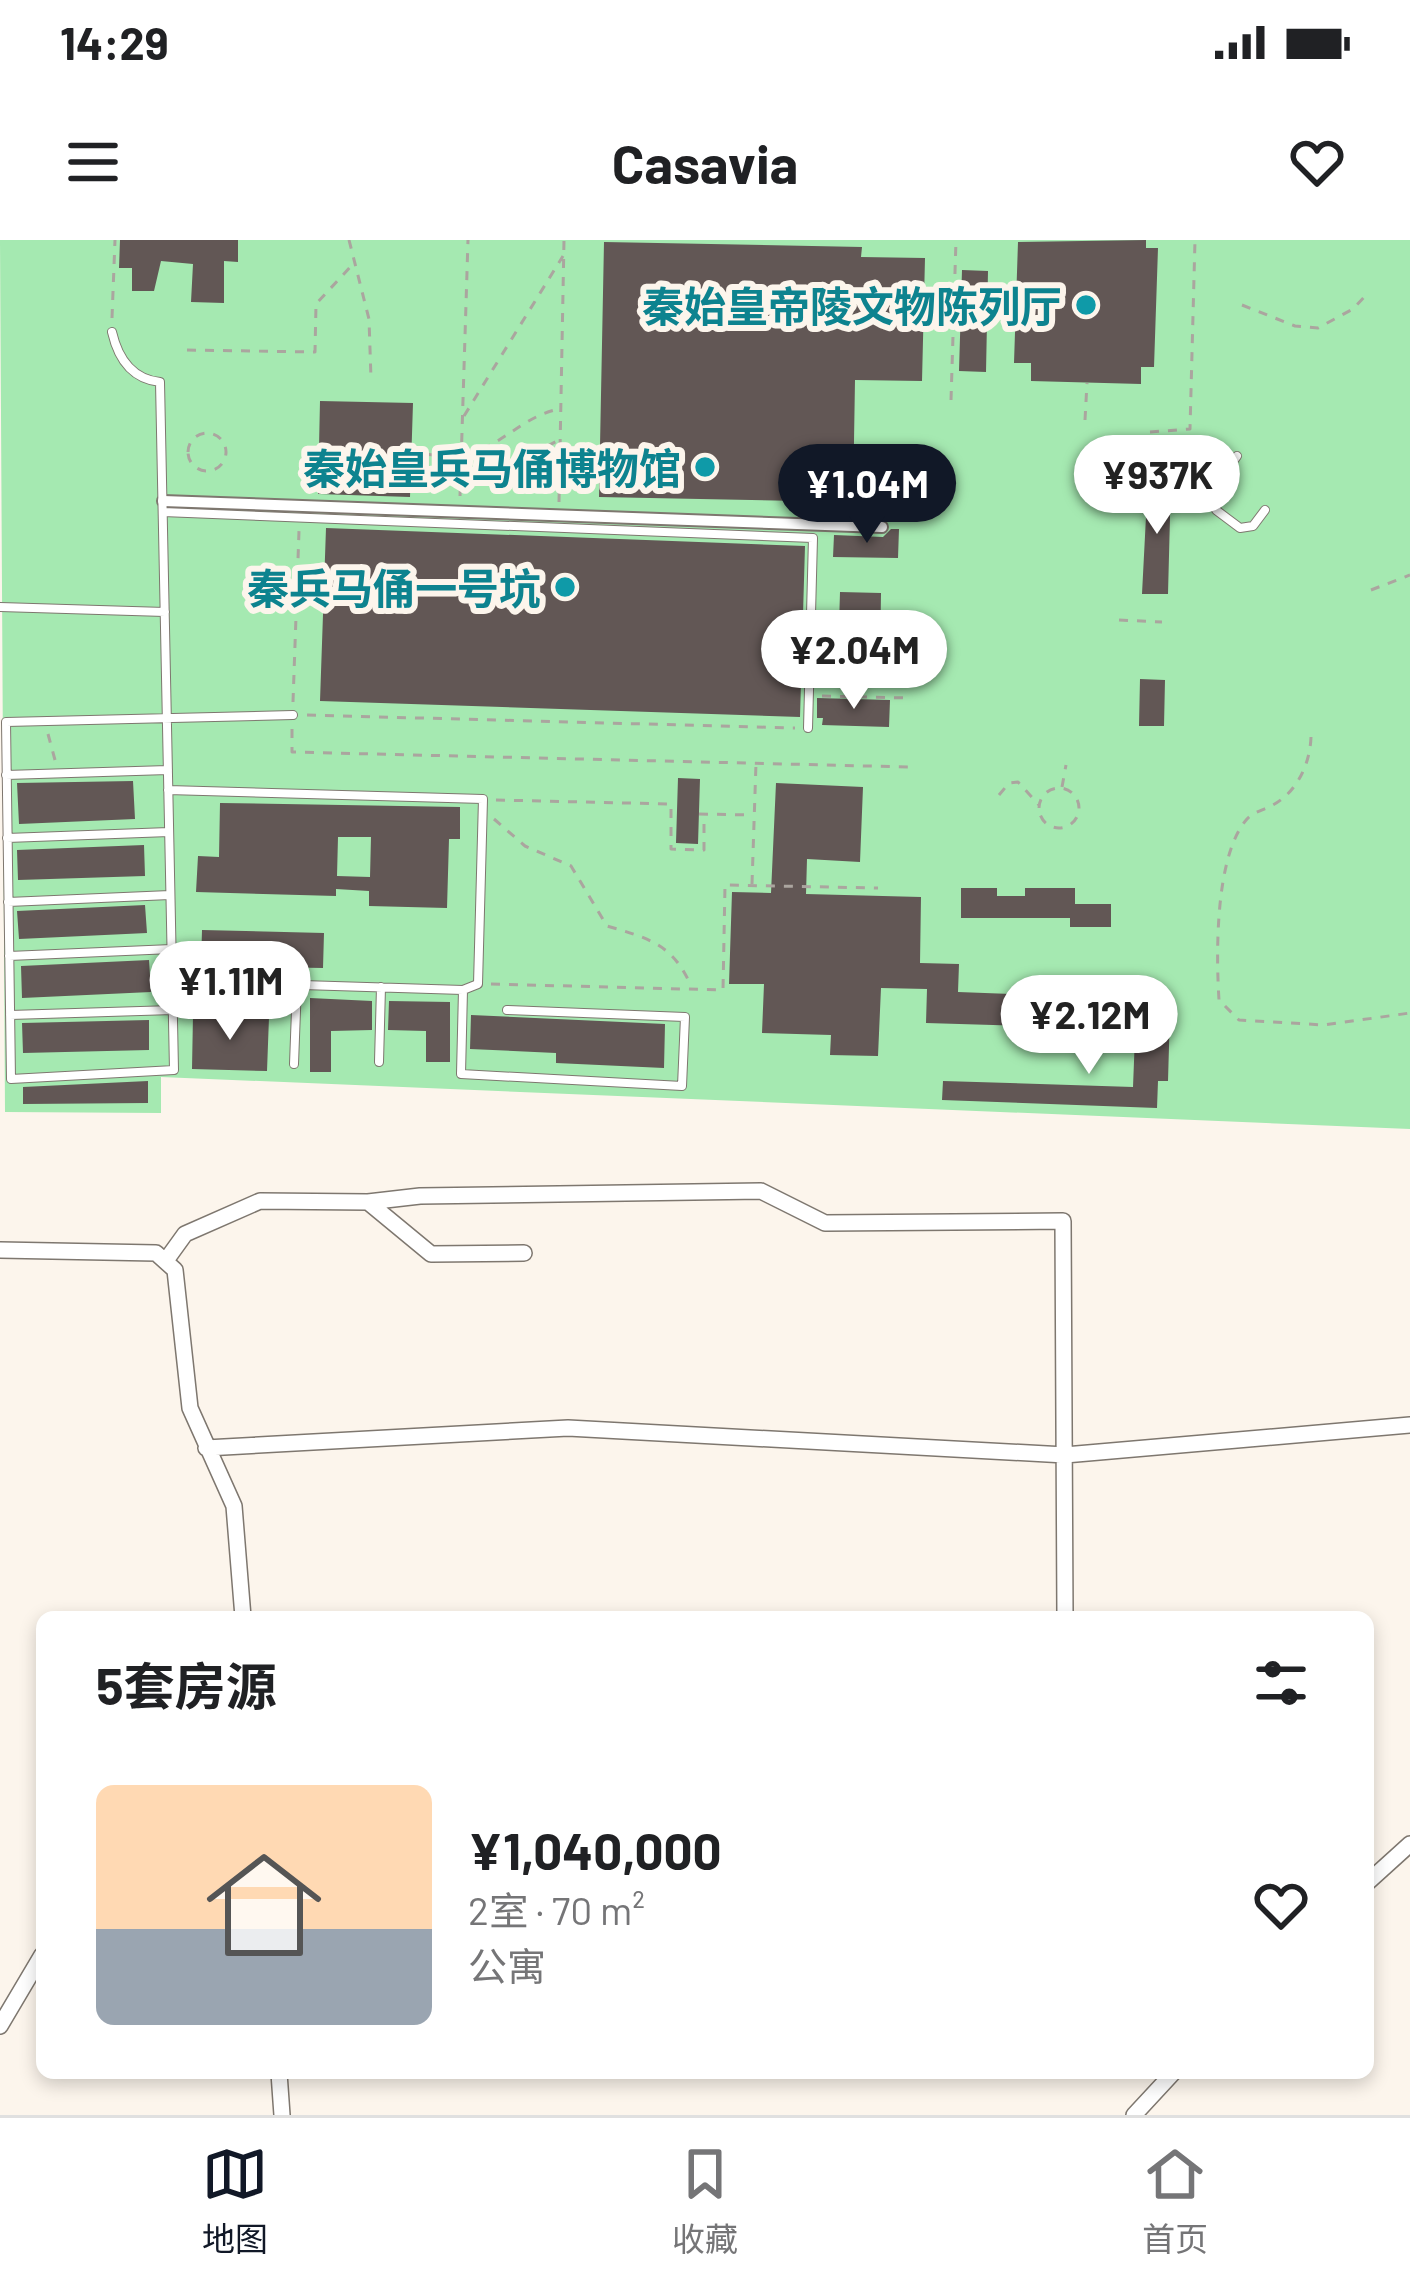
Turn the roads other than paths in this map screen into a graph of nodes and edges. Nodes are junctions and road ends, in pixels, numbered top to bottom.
1 (112, 332) road end
2 (1237, 456) dead end
3 (163, 507) junction
4 (1265, 510) dead end
5 (882, 526) dead end
6 (0, 607) edge
7 (165, 612) junction
8 (167, 715) junction
9 (293, 715) road end
10 (808, 728) road end
11 (168, 770) junction
12 (6, 775) junction
13 (168, 790) junction
14 (169, 832) junction
15 (7, 838) junction
16 (170, 895) junction
17 (8, 902) junction
18 (172, 950) junction
19 (9, 956) junction
20 (172, 980) junction
21 (297, 984) junction
22 (381, 987) junction
23 (463, 990) junction
24 (173, 1010) junction
25 (507, 1010) dead end
26 (10, 1016) junction
27 (379, 1062) dead end
28 (294, 1064) dead end
29 (368, 1202) junction
30 (0, 1250) edge
31 (524, 1253) dead end
32 (167, 1259) junction
33 (1410, 1425) edge
34 (206, 1448) junction
35 (1065, 1455) junction
36 (243, 1611) edge
37 (1065, 1611) edge
38 (1410, 1844) edge
39 (1374, 1877) edge
40 (36, 1964) edge
41 (0, 2026) edge
42 (279, 2079) edge
43 (1167, 2079) edge
44 (282, 2115) edge
45 (1134, 2115) edge

1 - 3 lane
2 - 4 lane
3 - 5 street
3 - 7 lane
3 - 10 lane
6 - 7 lane
7 - 8 lane
8 - 9 lane
8 - 11 lane
8 - 12 lane
11 - 12 lane
11 - 13 lane
12 - 15 lane
13 - 14 lane
13 - 23 lane
14 - 15 lane
14 - 16 lane
15 - 17 lane
16 - 17 lane
16 - 18 lane
17 - 19 lane
18 - 19 lane
18 - 20 lane
19 - 26 lane
20 - 21 lane
20 - 24 lane
21 - 22 lane
21 - 28 lane
22 - 23 lane
22 - 27 lane
23 - 25 lane
24 - 26 lane
24 - 26 lane
29 - 31 street
29 - 32 street
29 - 35 street
30 - 32 street
32 - 34 street
33 - 35 street
34 - 35 street
34 - 36 street
35 - 37 street
38 - 39 street
40 - 41 street
42 - 44 street
43 - 45 street

